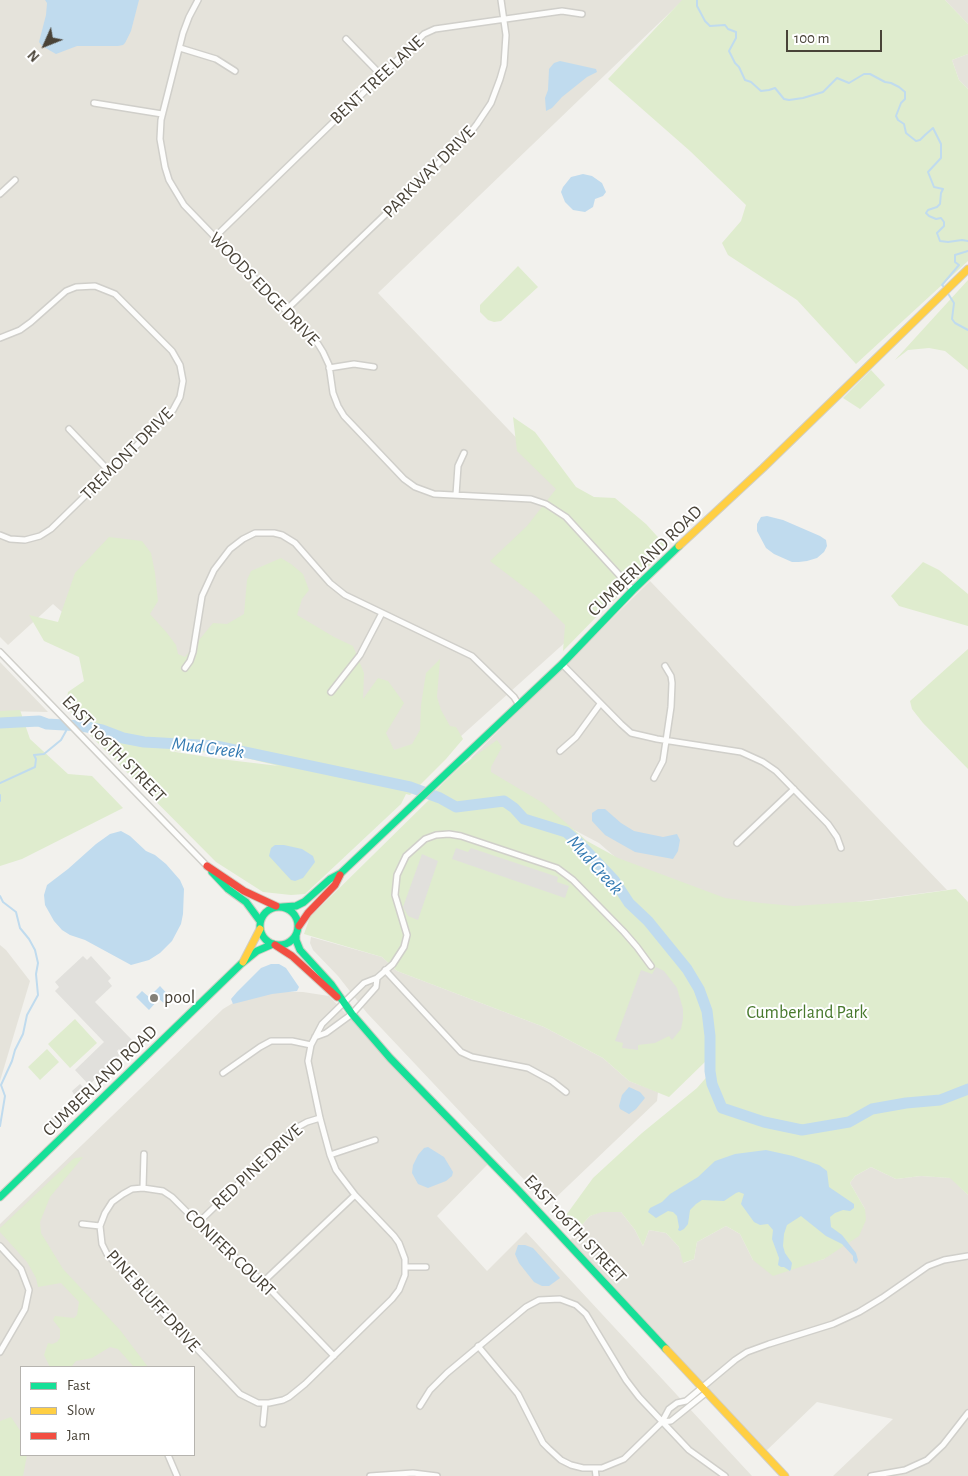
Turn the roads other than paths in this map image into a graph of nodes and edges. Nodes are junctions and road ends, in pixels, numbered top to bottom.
1 (198, 0) edge
2 (501, 0) edge
3 (582, 14) dead end
4 (504, 18) junction
5 (346, 38) dead end
6 (180, 48) junction
7 (235, 71) dead end
8 (381, 75) junction
9 (94, 104) dead end
10 (162, 114) junction
11 (15, 180) dead end
12 (0, 194) edge
13 (215, 237) junction
14 (968, 269) edge
15 (286, 310) junction
16 (0, 338) edge
17 (374, 367) dead end
18 (329, 368) junction
19 (69, 429) dead end
20 (464, 453) dead end
21 (110, 472) junction
22 (456, 496) junction
23 (0, 535) edge
24 (634, 590) junction
25 (382, 612) junction
26 (0, 652) edge
27 (562, 664) junction
28 (665, 666) dead end
29 (184, 668) dead end
30 (331, 692) dead end
31 (600, 704) junction
32 (519, 705) junction
33 (666, 740) junction
34 (560, 750) dead end
35 (654, 778) dead end
36 (794, 789) junction
37 (737, 843) dead end
38 (841, 848) dead end
39 (207, 866) junction
40 (341, 873) junction
41 (279, 906) junction
42 (260, 925) junction
43 (298, 927) junction
44 (296, 935) junction
45 (274, 944) junction
46 (241, 964) junction
47 (651, 966) dead end
48 (385, 970) junction
49 (377, 978) junction
50 (343, 1002) junction
51 (352, 1014) junction
52 (315, 1037) junction
53 (311, 1045) junction
54 (222, 1073) dead end
55 (566, 1092) dead end
56 (320, 1118) junction
57 (375, 1140) dead end
58 (144, 1154) dead end
59 (330, 1155) junction
60 (143, 1188) junction
61 (355, 1195) junction
62 (0, 1198) edge
63 (198, 1223) junction
64 (82, 1224) dead end
65 (100, 1226) junction
66 (0, 1246) edge
67 (968, 1256) edge
68 (406, 1267) junction
69 (426, 1267) dead end
70 (263, 1282) junction
71 (478, 1346) junction
72 (0, 1352) edge
73 (334, 1356) junction
74 (705, 1390) junction
75 (265, 1404) junction
76 (420, 1406) dead end
77 (968, 1413) edge
78 (662, 1422) junction
79 (263, 1424) dead end
80 (168, 1456) edge
81 (595, 1468) junction
82 (177, 1476) edge
83 (370, 1476) edge
84 (437, 1476) edge
85 (596, 1476) edge
86 (725, 1476) edge
87 (785, 1476) edge
88 (871, 1476) edge

1 - 6 street, WOODS EDGE DRIVE
2 - 4 street, PARKWAY DRIVE
3 - 4 street, BENT TREE LANE
4 - 8 street, BENT TREE LANE
4 - 15 street, PARKWAY DRIVE
5 - 8 street
6 - 7 street
6 - 10 street, WOODS EDGE DRIVE
8 - 13 street, BENT TREE LANE
9 - 10 street
10 - 13 street, WOODS EDGE DRIVE
11 - 12 street
13 - 15 street, WOODS EDGE DRIVE
14 - 24 main road, CUMBERLAND ROAD
15 - 18 street, WOODS EDGE DRIVE
16 - 21 street, TREMONT DRIVE
17 - 18 street
18 - 22 street, WOODS EDGE DRIVE
19 - 21 street
20 - 22 street
21 - 23 street, TREMONT DRIVE
22 - 24 street, WOODS EDGE DRIVE
24 - 27 main road, CUMBERLAND ROAD
25 - 29 street
25 - 30 street
25 - 32 street
26 - 39 street, EAST 106TH STREET
27 - 31 street
27 - 32 main road, CUMBERLAND ROAD
28 - 33 street
31 - 33 street
31 - 34 street
32 - 40 main road, CUMBERLAND ROAD
33 - 35 street
33 - 36 street
36 - 37 street
36 - 38 street
39 - 41 main road, EAST 106TH STREET
39 - 42 main road, EAST 106TH STREET
40 - 41 main road, CUMBERLAND ROAD
40 - 43 main road, CUMBERLAND ROAD
41 - 42 main road
41 - 43 main road
42 - 45 main road
42 - 46 main road, CUMBERLAND ROAD
43 - 44 main road
44 - 45 main road
44 - 50 main road, EAST 106TH STREET
45 - 46 main road, CUMBERLAND ROAD
45 - 50 main road, EAST 106TH STREET
46 - 62 main road, CUMBERLAND ROAD
47 - 48 street
48 - 49 street
48 - 55 street
49 - 50 street
49 - 51 street
50 - 51 main road, EAST 106TH STREET
50 - 52 street
51 - 52 street
51 - 74 main road, EAST 106TH STREET
52 - 53 street
53 - 54 street
53 - 56 street
56 - 59 street
56 - 63 street, RED PINE DRIVE
57 - 59 street
58 - 60 street
59 - 61 street
60 - 63 street, CONIFER COURT
60 - 65 street, PINE BLUFF DRIVE
61 - 68 street
61 - 70 street
63 - 70 street, CONIFER COURT
64 - 65 street, PINE BLUFF DRIVE
65 - 75 street, PINE BLUFF DRIVE
66 - 72 street
67 - 74 street
68 - 69 street
68 - 73 street
70 - 73 street, CONIFER COURT
71 - 76 street
71 - 78 street
71 - 81 street
73 - 75 street
74 - 78 street
74 - 78 street
74 - 87 main road, EAST 106TH STREET
75 - 79 street
77 - 88 street
78 - 81 street
78 - 86 street
80 - 82 street
81 - 85 street
83 - 84 street

